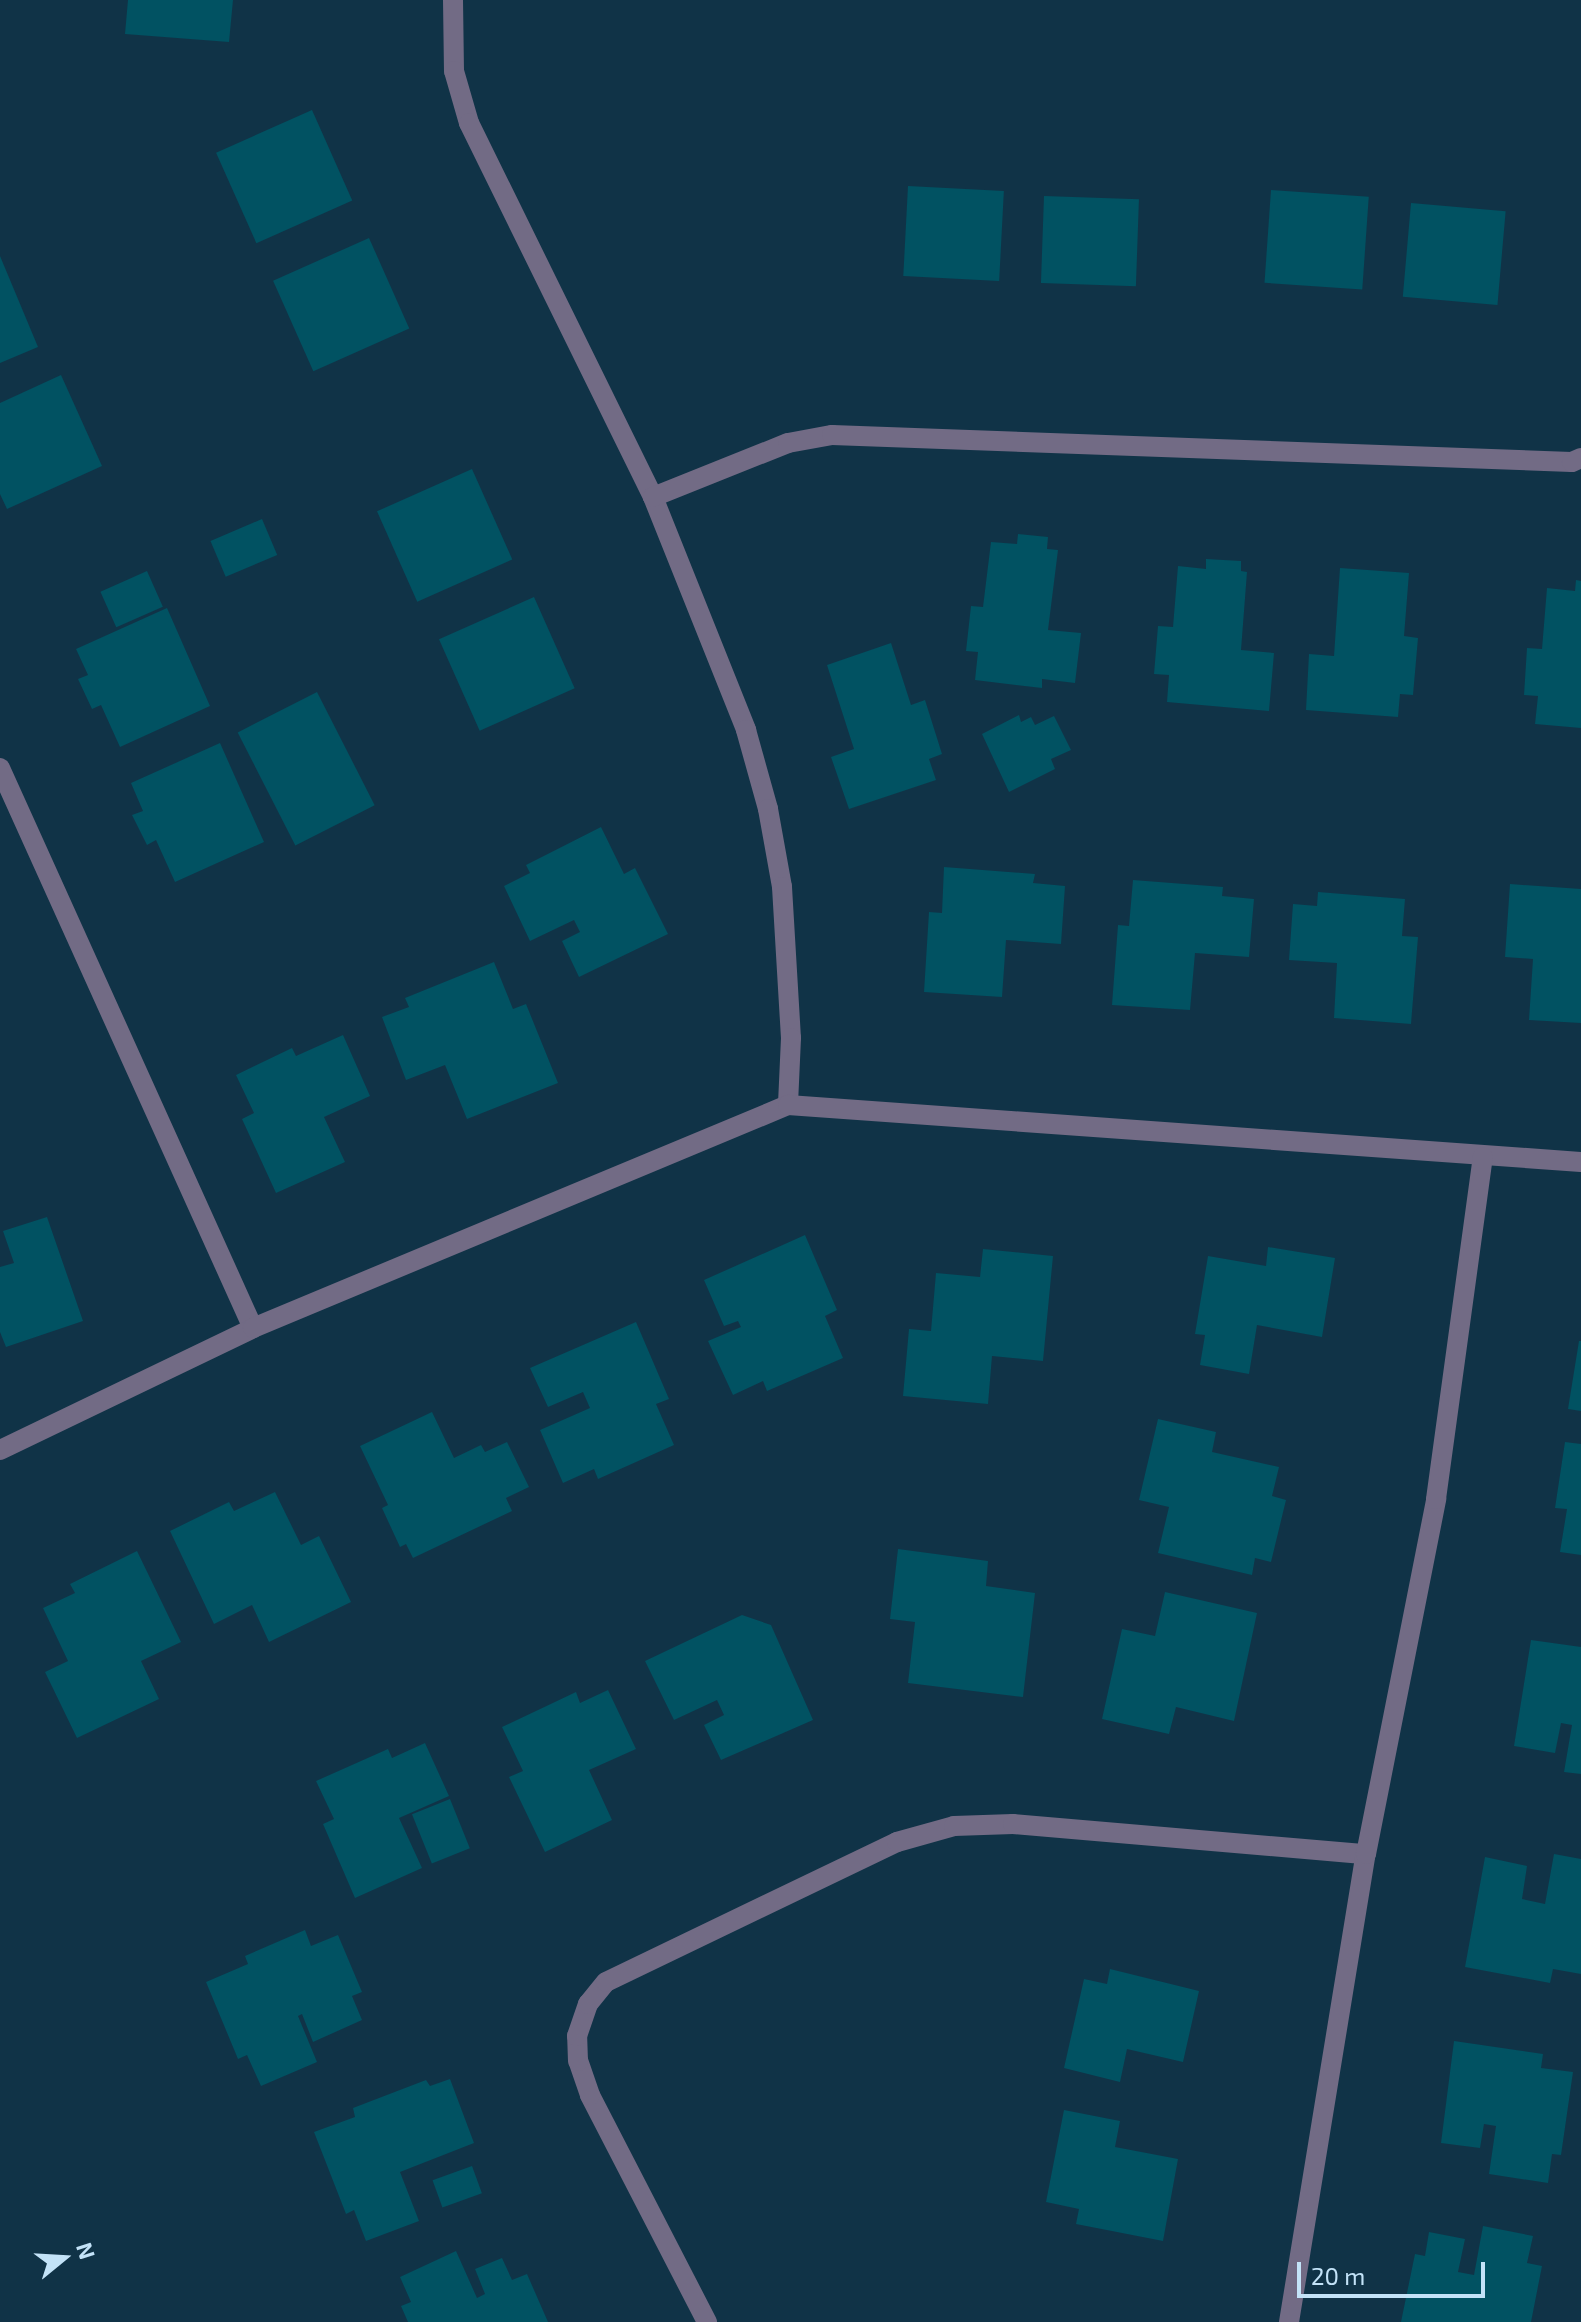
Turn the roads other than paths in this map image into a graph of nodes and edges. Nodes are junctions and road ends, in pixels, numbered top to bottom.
1 (453, 0) edge
2 (1581, 458) edge
3 (653, 497) junction
4 (0, 768) edge
5 (788, 1105) junction
6 (1483, 1157) junction
7 (1581, 1162) edge
8 (253, 1328) junction
9 (0, 1450) edge
10 (1366, 1854) junction
11 (707, 2322) edge
12 (1289, 2322) edge

1 - 3 street
2 - 3 street
3 - 5 street
4 - 8 street
5 - 6 street
5 - 8 street
6 - 7 street
6 - 10 street
8 - 9 street
10 - 11 street
10 - 12 street

